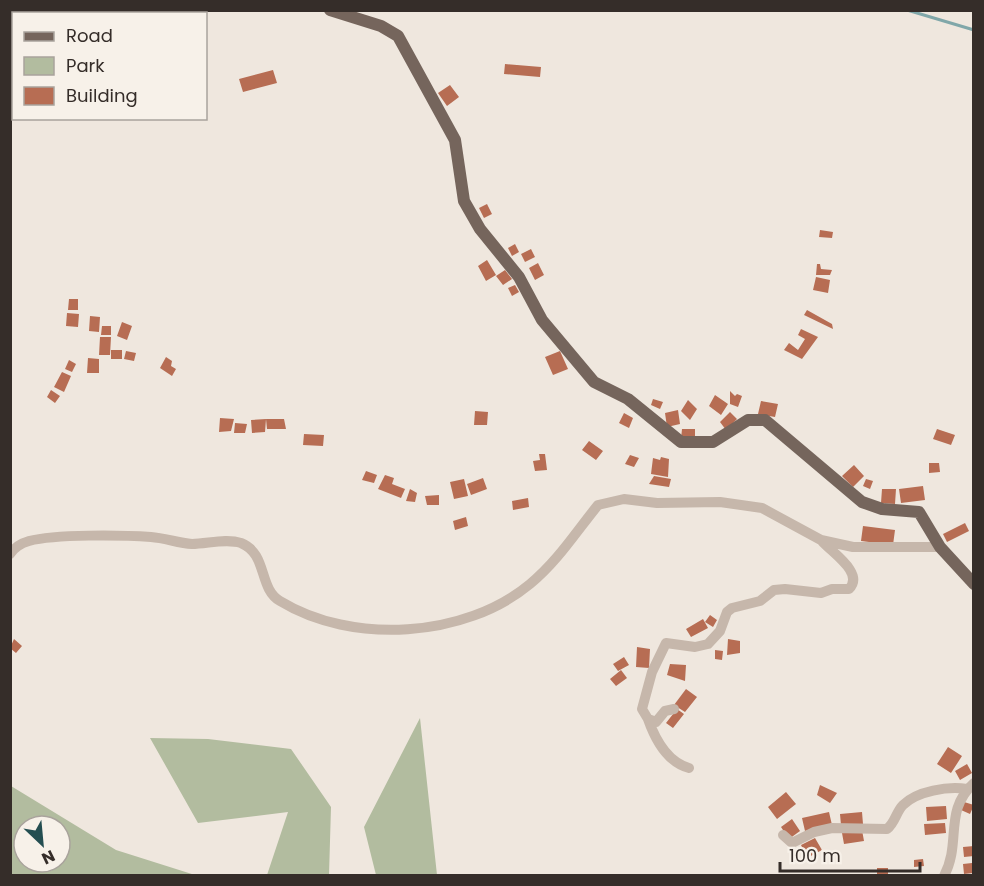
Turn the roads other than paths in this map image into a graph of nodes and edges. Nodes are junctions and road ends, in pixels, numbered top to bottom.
1 (330, 10) edge
2 (822, 540) junction
3 (940, 547) junction
4 (10, 554) edge
5 (974, 584) edge
6 (674, 710) dead end
7 (648, 719) junction
8 (689, 768) dead end
9 (970, 786) edge
10 (783, 835) dead end
11 (944, 876) edge

1 - 3 main road
2 - 3 street
2 - 4 street
2 - 7 street
3 - 5 main road
6 - 7 street
7 - 8 street
9 - 10 street
9 - 11 street

